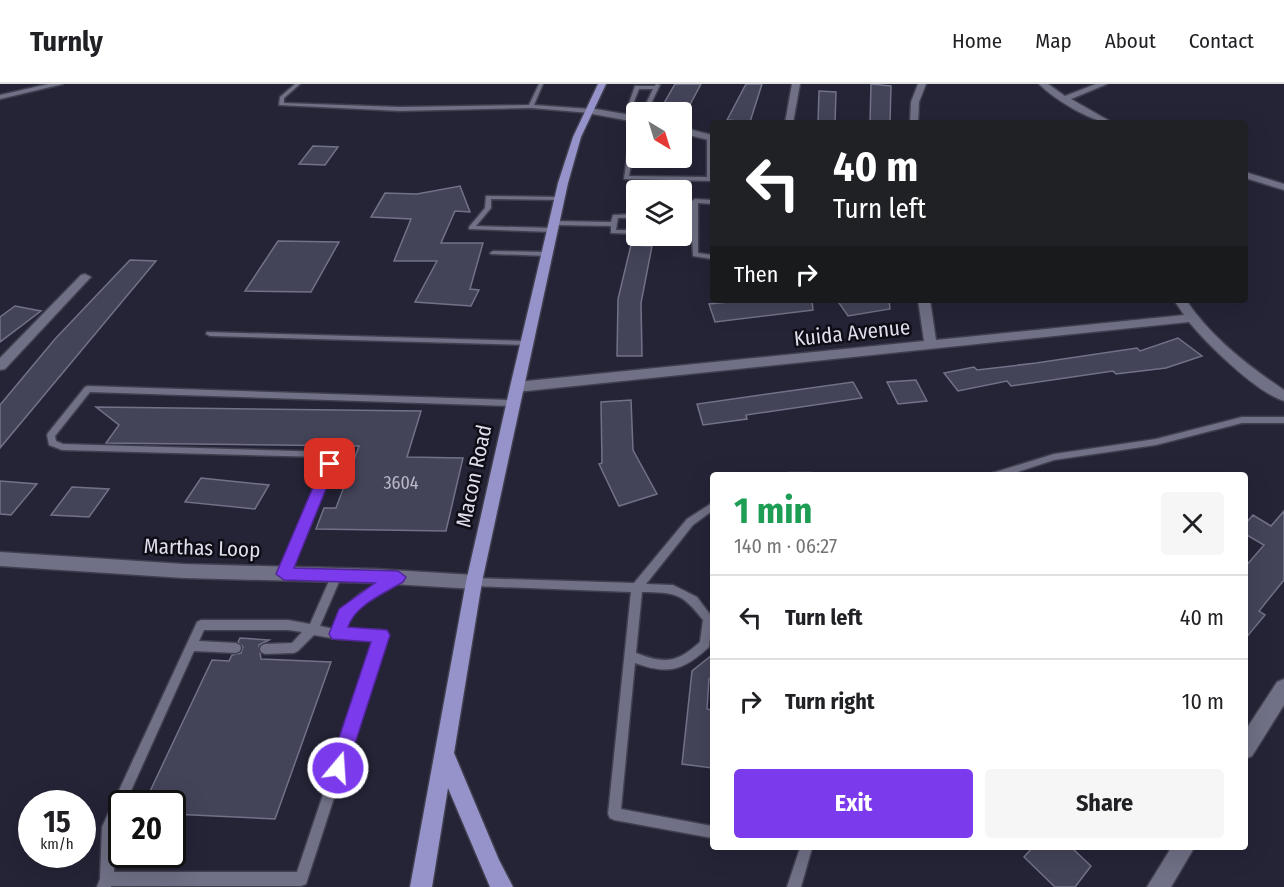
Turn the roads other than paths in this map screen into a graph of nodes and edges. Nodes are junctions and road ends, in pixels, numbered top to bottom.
1 (58, 84) edge
2 (298, 84) edge
3 (541, 84) edge
4 (602, 84) edge
5 (796, 84) edge
6 (922, 84) edge
7 (1043, 84) edge
8 (1102, 84) edge
9 (658, 86) edge
10 (0, 97) edge
11 (1064, 99) junction
12 (631, 102) edge
13 (650, 102) edge
14 (531, 106) junction
15 (590, 111) junction
16 (626, 117) edge
17 (790, 120) edge
18 (914, 120) edge
19 (1103, 120) edge
20 (692, 133) edge
21 (710, 138) edge
22 (628, 168) edge
23 (1248, 176) edge
24 (710, 179) edge
25 (1284, 187) edge
26 (560, 198) junction
27 (710, 202) edge
28 (626, 216) edge
29 (692, 218) edge
30 (695, 218) junction
31 (614, 224) junction
32 (554, 226) junction
33 (626, 232) edge
34 (695, 233) joint
35 (493, 253) dead end
36 (548, 254) junction
37 (710, 257) edge
38 (85, 277) dead end
39 (924, 303) edge
40 (1182, 303) edge
41 (1191, 318) junction
42 (210, 334) dead end
43 (527, 343) junction
44 (931, 345) junction
45 (0, 366) edge
46 (517, 387) junction
47 (1284, 396) edge
48 (513, 403) junction
49 (1284, 420) edge
50 (1006, 472) edge
51 (710, 508) edge
52 (0, 559) edge
53 (284, 574) junction
54 (337, 575) junction
55 (398, 577) junction
56 (474, 582) junction
57 (637, 587) junction
58 (313, 629) junction
59 (337, 634) junction
60 (191, 646) junction
61 (236, 648) dead end
62 (265, 649) dead end
63 (630, 656) junction
64 (1284, 688) edge
65 (1248, 744) edge
66 (444, 753) junction
67 (710, 832) edge
68 (805, 850) edge
69 (1182, 850) edge
70 (105, 883) edge
71 (421, 887) edge
72 (502, 887) edge
73 (794, 887) edge
74 (1158, 887) edge

1 - 10 street
2 - 14 lane
3 - 14 lane
4 - 15 main road, Macon Road
5 - 17 street
6 - 18 street
7 - 11 street
8 - 11 street
9 - 12 lane
9 - 13 lane
11 - 19 street
14 - 15 lane
15 - 16 street
15 - 26 main road, Macon Road
20 - 21 street
22 - 24 lane
23 - 25 street
26 - 32 main road, Macon Road
26 - 32 lane
27 - 30 lane
28 - 31 lane
29 - 30 lane
30 - 34 lane
31 - 32 lane
31 - 33 lane
32 - 36 main road, Macon Road
34 - 37 lane
35 - 36 lane
36 - 43 main road, Macon Road
38 - 45 street
39 - 44 street
40 - 41 street
41 - 44 street, Kuida Avenue
41 - 47 street
42 - 43 lane
43 - 46 main road, Macon Road
44 - 46 street, Kuida Avenue
46 - 48 main road, Macon Road
48 - 53 lane
48 - 56 main road, Macon Road
49 - 50 lane
51 - 57 lane
52 - 53 street, Marthas Loop
53 - 54 street, Marthas Loop
54 - 55 street, Marthas Loop
54 - 58 lane
55 - 56 street, Marthas Loop
55 - 59 lane
56 - 57 lane
56 - 66 main road, Macon Road
57 - 63 lane
57 - 63 lane
58 - 59 lane
58 - 60 lane
58 - 62 lane
59 - 70 lane
60 - 61 lane
60 - 70 lane
63 - 67 lane
64 - 65 street
66 - 71 main road, Macon Road
66 - 72 main road
68 - 73 lane
69 - 74 street

